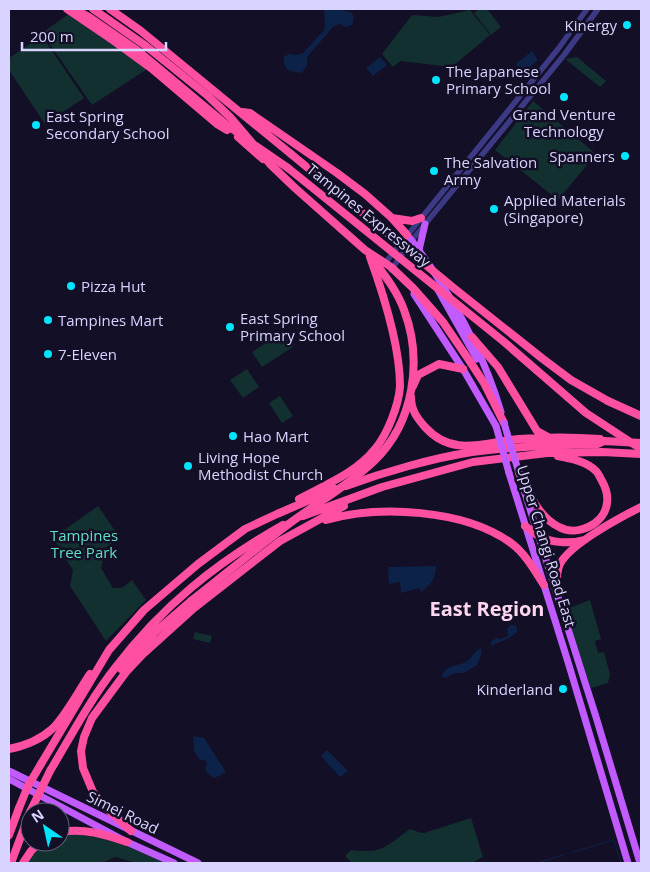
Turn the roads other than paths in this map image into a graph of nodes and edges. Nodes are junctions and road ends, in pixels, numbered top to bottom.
1 (67, 9) edge
2 (93, 9) edge
3 (110, 9) edge
4 (587, 9) edge
5 (598, 9) edge
6 (74, 10) edge
7 (240, 111) junction
8 (228, 126) junction
9 (236, 134) junction
10 (392, 218) junction
11 (423, 221) junction
12 (409, 238) junction
13 (366, 250) junction
14 (419, 250) junction
15 (385, 263) junction
16 (428, 264) junction
17 (391, 270) junction
18 (380, 288) junction
19 (472, 337) junction
20 (464, 369) junction
21 (486, 371) junction
22 (641, 416) edge
23 (500, 425) junction
24 (550, 438) junction
25 (604, 441) junction
26 (641, 443) edge
27 (641, 448) edge
28 (547, 453) junction
29 (641, 454) edge
30 (519, 473) junction
31 (400, 483) junction
32 (641, 506) edge
33 (276, 514) junction
34 (315, 523) junction
35 (525, 526) junction
36 (539, 537) junction
37 (588, 539) junction
38 (546, 560) junction
39 (538, 567) junction
40 (544, 584) junction
41 (556, 591) junction
42 (175, 627) junction
43 (143, 645) junction
44 (109, 650) junction
45 (68, 741) junction
46 (9, 749) edge
47 (9, 771) edge
48 (9, 779) edge
49 (616, 780) junction
50 (35, 788) junction
51 (606, 788) junction
52 (620, 796) junction
53 (35, 802) edge
54 (612, 806) junction
55 (70, 831) edge
56 (130, 831) junction
57 (9, 835) edge
58 (20, 839) edge
59 (128, 842) junction
60 (635, 845) junction
61 (30, 852) edge
62 (625, 854) junction
63 (11, 863) edge
64 (23, 863) edge
65 (174, 863) edge
66 (198, 863) edge
67 (628, 863) edge
68 (640, 863) edge

1 - 9 highway
2 - 13 highway, bridge
3 - 7 highway, Tampines Expressway
4 - 11 street
5 - 11 street
6 - 8 highway, Tampines Expressway
7 - 10 highway
7 - 22 highway, Tampines Expressway, bridge
8 - 9 highway
8 - 27 highway, Tampines Expressway, bridge
9 - 13 highway
10 - 11 highway
10 - 12 highway
11 - 12 street
11 - 14 main road
12 - 14 main road, Upper Changi Road East
12 - 15 street
12 - 17 street
13 - 15 highway
13 - 18 highway
13 - 23 highway, bridge
13 - 43 highway, bridge
14 - 16 main road, Upper Changi Road East
15 - 17 main road, Upper Changi Road East
15 - 18 highway
16 - 19 main road, Upper Changi Road East
16 - 21 main road, Upper Changi Road East
17 - 20 main road, Upper Changi Road East
18 - 33 highway
19 - 21 main road, Upper Changi Road East
19 - 24 highway
20 - 23 main road, Upper Changi Road East
20 - 24 highway
21 - 23 main road, Upper Changi Road East
23 - 30 main road, Upper Changi Road East, bridge
23 - 35 main road, Upper Changi Road East, bridge
24 - 25 highway
25 - 26 highway
25 - 33 highway
28 - 29 highway
28 - 30 highway
28 - 31 highway
30 - 36 main road, Upper Changi Road East
31 - 34 highway
31 - 45 highway
32 - 37 highway
33 - 44 highway
34 - 40 highway
34 - 42 highway
35 - 36 highway
35 - 39 main road, Upper Changi Road East
36 - 37 highway
36 - 38 main road, Upper Changi Road East
37 - 41 highway
38 - 39 main road
38 - 41 main road, Upper Changi Road East
39 - 40 main road, Upper Changi Road East
40 - 51 main road, Upper Changi Road East
41 - 49 main road, Upper Changi Road East
42 - 43 highway
42 - 56 highway
43 - 45 highway
44 - 46 highway
44 - 57 highway, bridge
45 - 53 highway, bridge
47 - 50 main road
48 - 50 main road
49 - 51 main road
49 - 52 main road, Upper Changi Road East
50 - 56 main road, Simei Road
50 - 59 main road, Simei Road
51 - 54 main road, Upper Changi Road East
52 - 54 main road
52 - 60 main road, Upper Changi Road East
54 - 62 main road, Upper Changi Road East
55 - 59 highway
56 - 66 main road, Simei Road
58 - 63 highway
59 - 65 main road, Simei Road
60 - 62 main road
60 - 68 main road, Upper Changi Road East
61 - 64 highway
62 - 67 main road, Upper Changi Road East

